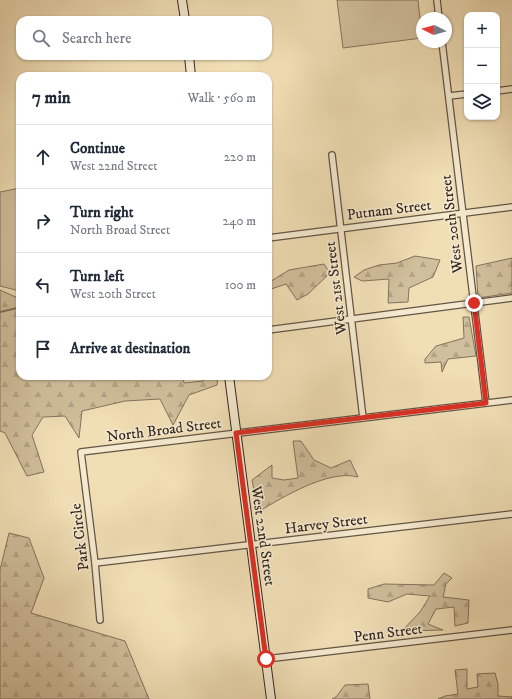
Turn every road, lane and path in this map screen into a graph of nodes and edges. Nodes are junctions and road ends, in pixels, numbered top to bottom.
1 (182, 0) edge
2 (437, 0) edge
3 (438, 12) edge
4 (184, 16) edge
5 (443, 48) edge
6 (189, 60) edge
7 (191, 72) edge
8 (512, 89) edge
9 (500, 90) edge
10 (464, 94) edge
11 (449, 96) junction
12 (332, 155) dead end
13 (512, 207) edge
14 (463, 213) junction
15 (340, 228) junction
16 (272, 237) edge
17 (512, 298) edge
18 (474, 303) junction
19 (351, 318) junction
20 (272, 329) edge
21 (229, 380) edge
22 (512, 400) edge
23 (486, 403) junction
24 (363, 418) junction
25 (236, 433) junction
26 (81, 452) joint
27 (512, 514) edge
28 (250, 546) junction
29 (95, 563) junction
30 (100, 620) dead end
31 (512, 630) edge
32 (266, 659) junction
33 (271, 699) edge

1 - 4 street
2 - 3 street
5 - 11 street, West 20th Street
6 - 7 street
8 - 9 street
10 - 11 street
11 - 14 street, West 20th Street
12 - 15 street, West 21st Street
13 - 14 street, Putnam Street
14 - 15 street, Putnam Street
14 - 18 street, West 20th Street
15 - 16 street, Putnam Street
15 - 19 street, West 21st Street
17 - 18 street
18 - 19 street
18 - 23 street, West 20th Street
19 - 20 street
19 - 24 street, West 21st Street
21 - 25 street, West 22nd Street
22 - 23 street, North Broad Street
23 - 24 street, North Broad Street
24 - 25 street, North Broad Street
25 - 26 street, North Broad Street
25 - 28 street, West 22nd Street
26 - 29 street, Park Circle
27 - 28 street, Harvey Street
28 - 29 street, Harvey Street
28 - 32 street, West 22nd Street
29 - 30 street, Park Circle
31 - 32 street, Penn Street
32 - 33 street, West 22nd Street

